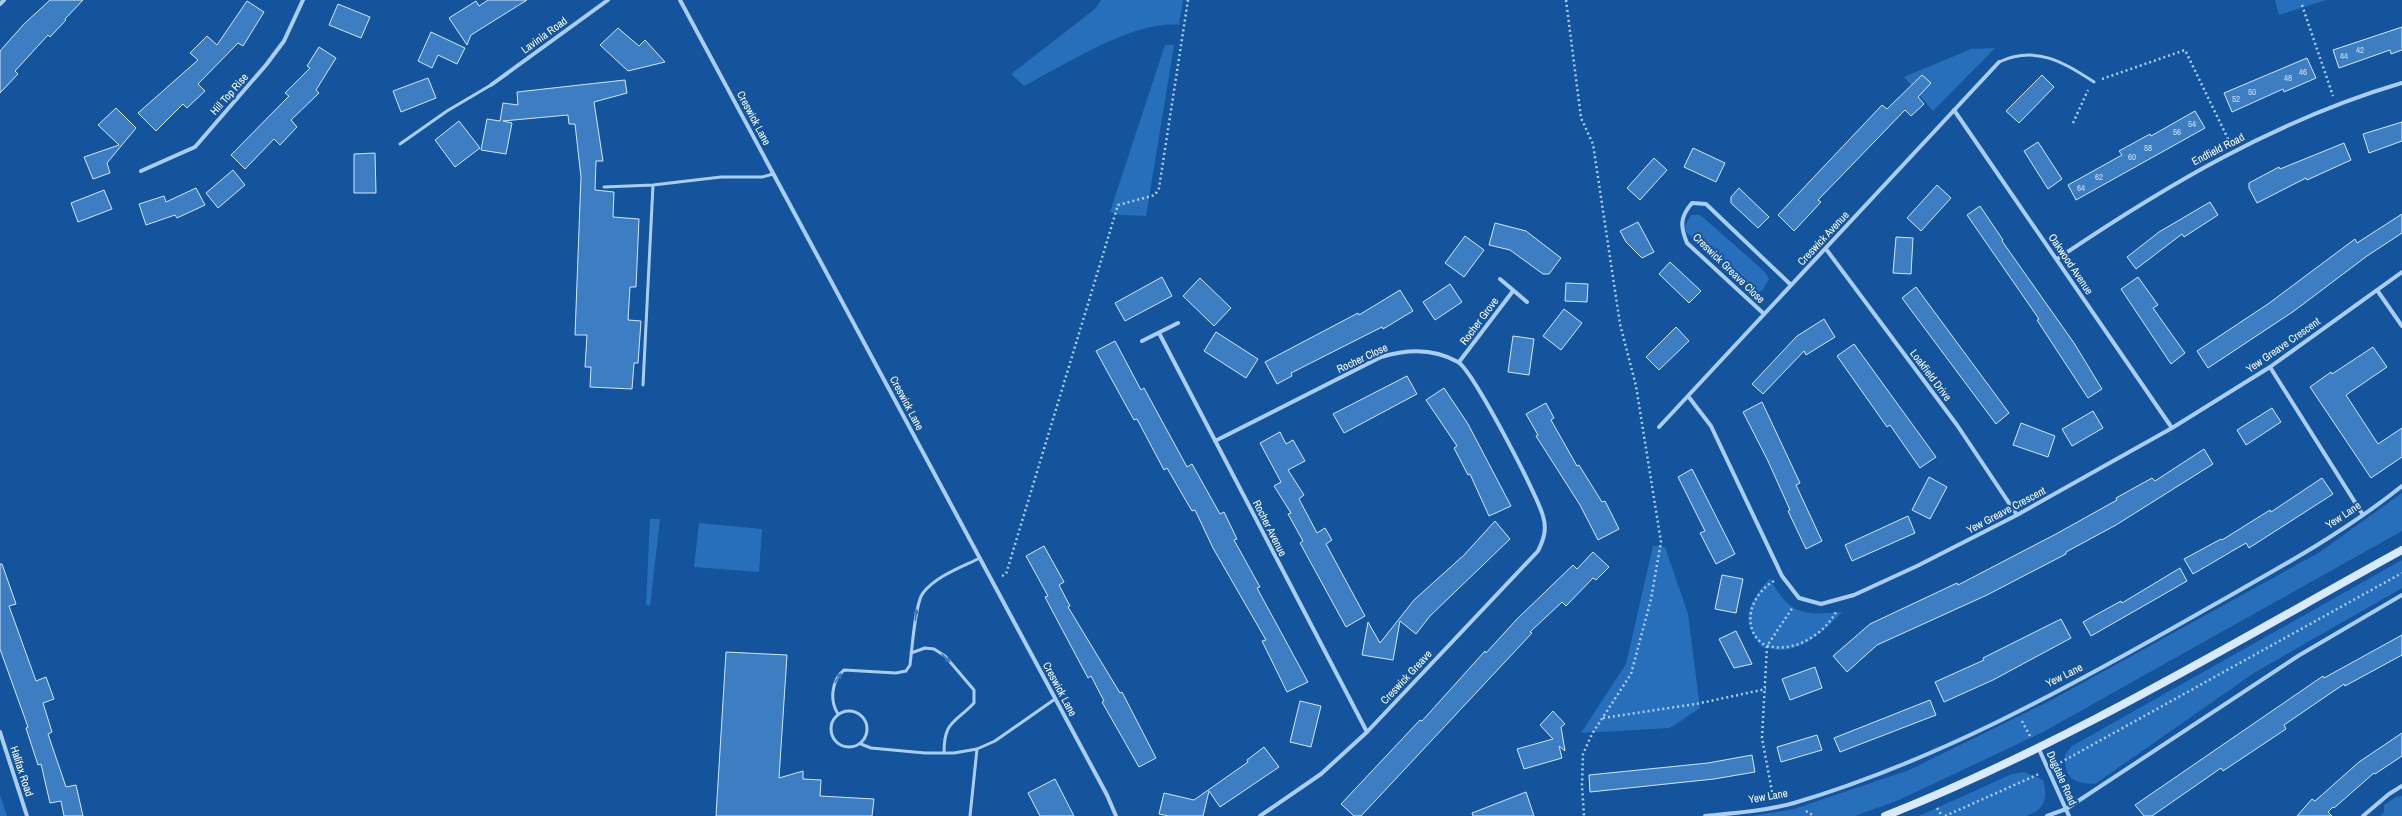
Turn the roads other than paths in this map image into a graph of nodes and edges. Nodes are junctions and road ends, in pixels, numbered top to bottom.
1 (4, 0) edge
2 (302, 0) edge
3 (608, 0) edge
4 (680, 0) edge
5 (0, 4) edge
6 (1999, 62) joint
7 (2094, 82) dead end
8 (2402, 83) edge
9 (491, 85) joint
10 (1954, 110) junction
11 (400, 144) dead end
12 (141, 171) dead end
13 (773, 174) junction
14 (653, 185) junction
15 (604, 186) dead end
16 (1826, 249) junction
17 (2057, 259) junction
18 (2402, 272) edge
19 (1500, 279) dead end
20 (1791, 285) junction
21 (2377, 290) junction
22 (1513, 291) junction
23 (1527, 302) dead end
24 (1763, 314) junction
25 (1178, 323) dead end
26 (2402, 326) edge
27 (1159, 333) junction
28 (1142, 341) dead end
29 (1459, 362) junction
30 (2270, 366) junction
31 (643, 385) dead end
32 (1688, 396) junction
33 (1659, 427) dead end
34 (2172, 428) junction
35 (1215, 441) junction
36 (2402, 486) edge
37 (2017, 515) junction
38 (2363, 515) junction
39 (2402, 550) edge
40 (980, 558) junction
41 (2402, 595) edge
42 (911, 652) junction
43 (1055, 699) junction
44 (838, 714) junction
45 (0, 732) edge
46 (1367, 732) junction
47 (861, 744) junction
48 (2038, 747) junction
49 (978, 750) junction
50 (944, 753) junction
51 (2402, 786) edge
52 (2066, 809) junction
53 (27, 816) edge
54 (970, 816) edge
55 (1116, 816) edge
56 (1260, 816) edge
57 (1705, 816) edge
58 (1885, 816) edge
59 (2047, 816) edge
60 (2069, 816) edge
61 (2362, 816) edge

1 - 5 street
2 - 12 street, Hill Top Rise
3 - 9 street, Lavinia Road
4 - 13 street, Creswick Lane
6 - 7 lane
6 - 10 street, Creswick Avenue
8 - 17 street, Endfield Road
9 - 11 lane
10 - 16 street, Creswick Avenue
10 - 17 street, Oakwood Avenue
13 - 14 lane
13 - 40 street, Creswick Lane
14 - 15 lane
14 - 31 lane
16 - 20 street, Creswick Avenue
16 - 37 street, Loakfield Drive
17 - 34 street, Oakwood Avenue
18 - 21 street, Yew Greave Crescent
19 - 22 street
20 - 24 street, Creswick Avenue
20 - 24 street, Creswick Greave Close
21 - 26 street
21 - 30 street, Yew Greave Crescent
22 - 23 street
22 - 29 street, Rocher Grove
24 - 32 street, Creswick Avenue
25 - 27 street
27 - 28 street
27 - 35 street, Rocher Avenue
29 - 35 street, Rocher Close
29 - 46 street, Creswick Greave
30 - 34 street, Yew Greave Crescent
30 - 38 street
32 - 33 street, Creswick Avenue
32 - 37 street, Yew Greave Crescent
34 - 37 street, Yew Greave Crescent
35 - 46 street, Rocher Avenue
36 - 38 street, Yew Lane
38 - 57 street, Yew Lane
39 - 48 main road
42 -> 40 lane
40 - 43 street, Creswick Lane
41 - 52 street
44 -> 42 lane
42 -> 50 lane
43 - 49 lane
43 - 55 street, Creswick Lane
44 - 47 lane
44 - 47 lane
45 - 53 street, Halifax Road
46 - 56 street, Creswick Greave
47 - 50 lane
48 - 52 street, Dugdale Road
48 - 58 main road
49 - 50 lane
49 - 54 lane
51 - 61 street
52 - 59 street
52 - 60 street, Dugdale Road

